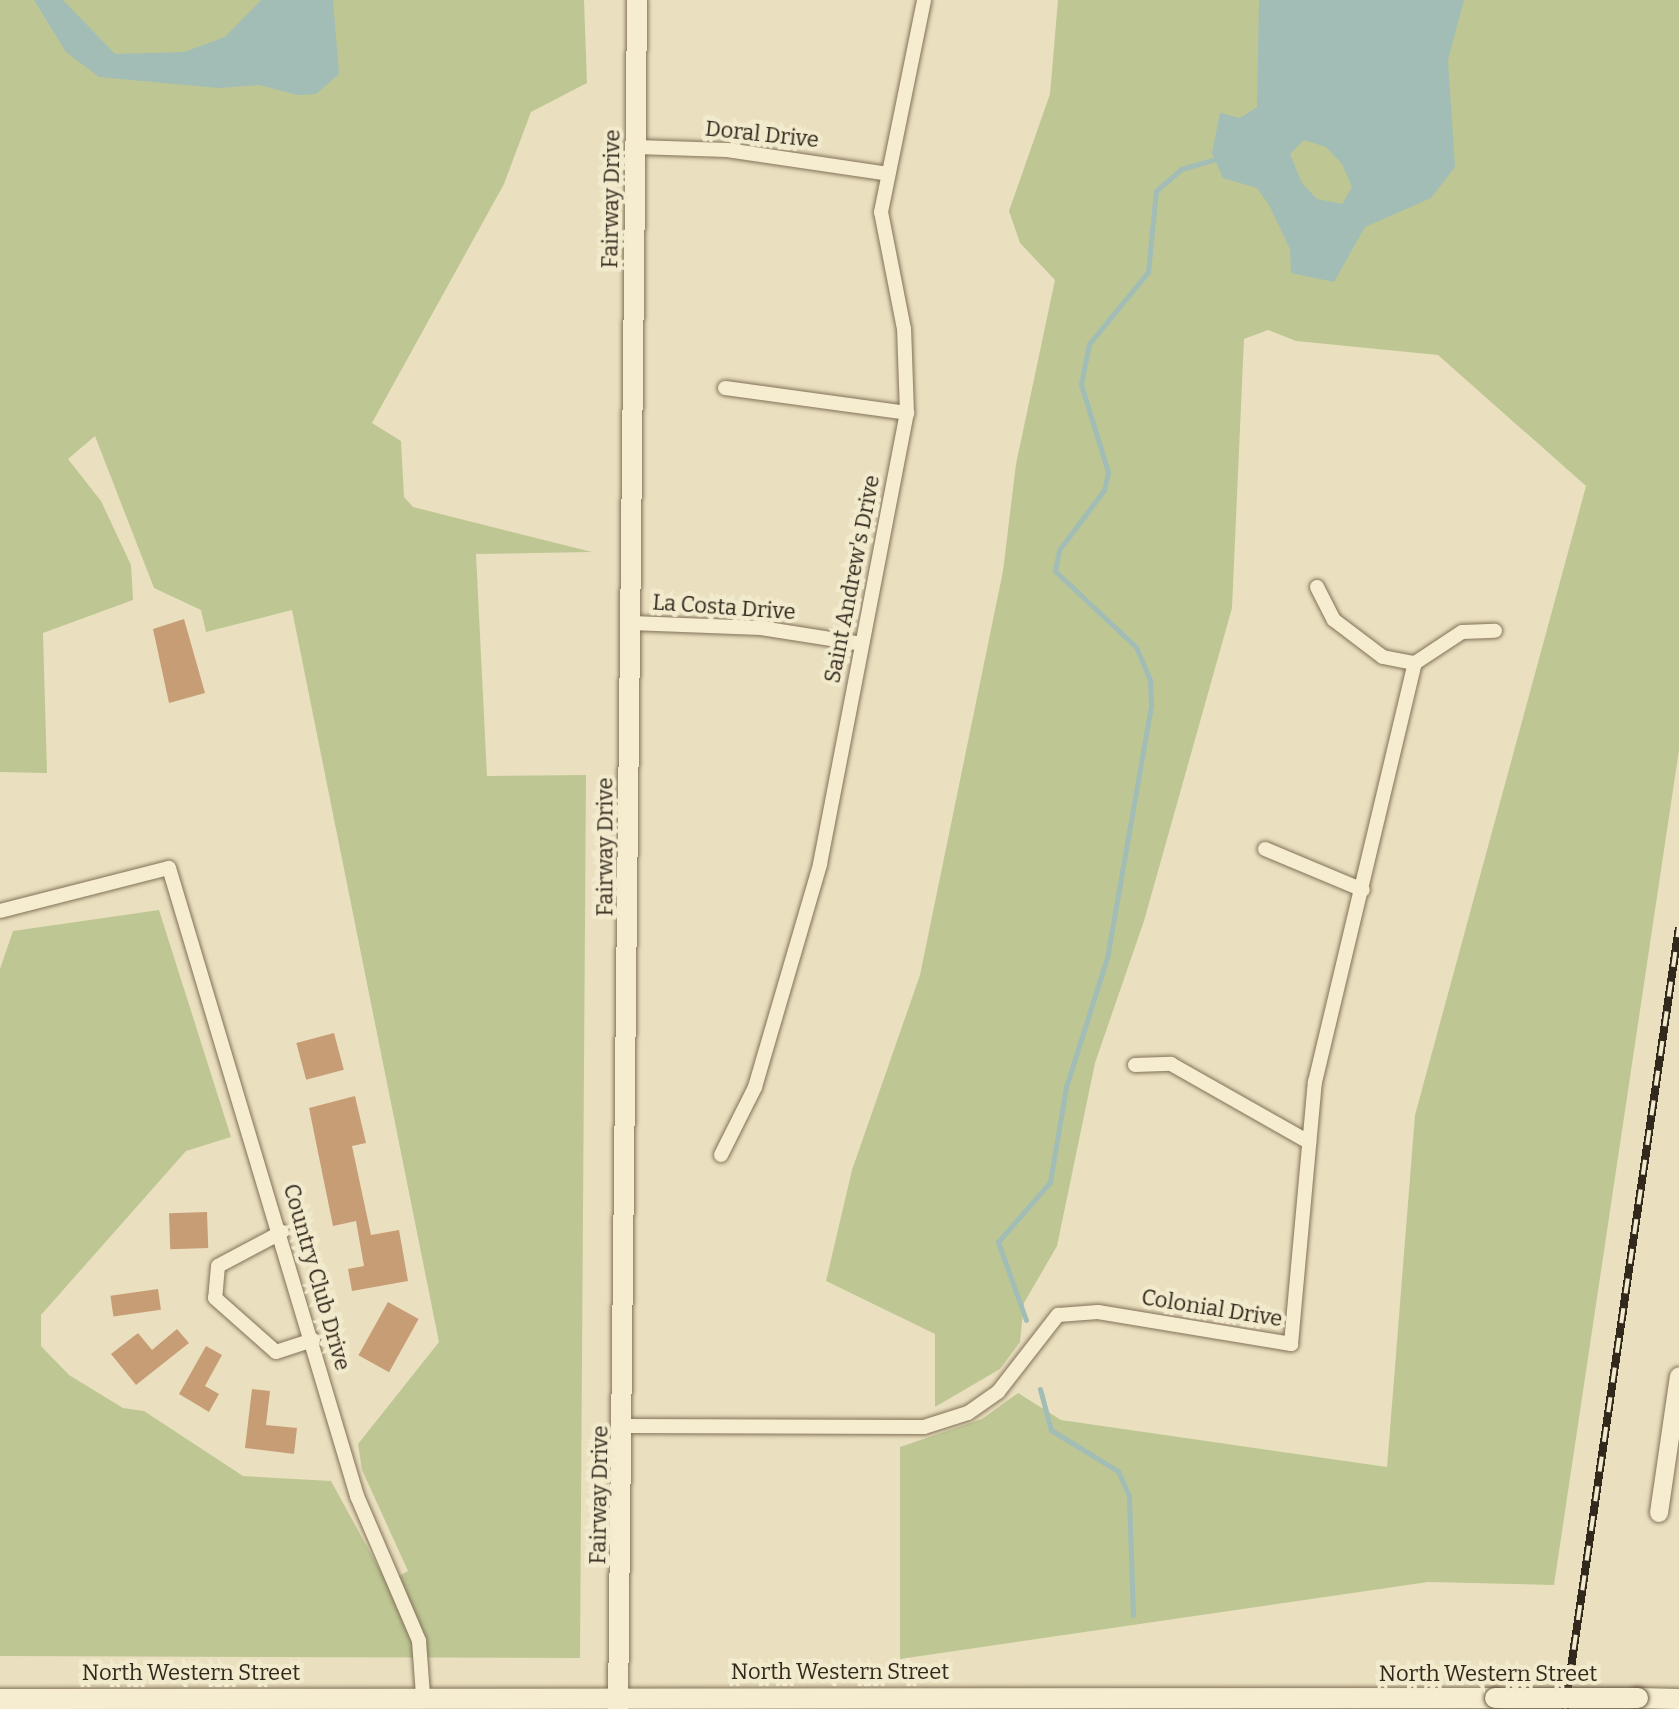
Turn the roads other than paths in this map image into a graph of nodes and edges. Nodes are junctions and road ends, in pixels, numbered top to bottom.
1 (637, 0) edge
2 (924, 0) edge
3 (636, 147) junction
4 (883, 173) junction
5 (725, 388) dead end
6 (907, 413) junction
7 (1317, 587) dead end
8 (631, 623) junction
9 (1495, 631) dead end
10 (862, 644) junction
11 (1415, 663) junction
12 (1265, 849) dead end
13 (1363, 890) junction
14 (0, 911) edge
15 (1135, 1065) dead end
16 (1309, 1142) junction
17 (721, 1155) dead end
18 (282, 1232) junction
19 (313, 1340) junction
20 (1679, 1376) edge
21 (624, 1426) junction
22 (1659, 1513) dead end
23 (423, 1695) junction
24 (0, 1699) edge
25 (1679, 1699) edge
26 (618, 1702) edge

1 - 3 main road, Fairway Drive
2 - 4 street, Saint Andrew's Drive
3 - 4 street, Doral Drive
3 - 8 main road, Fairway Drive
4 - 6 street, Saint Andrew's Drive
5 - 6 street
6 - 10 street, Saint Andrew's Drive
7 - 11 street
8 - 10 street, La Costa Drive
8 - 21 main road, Fairway Drive
9 - 11 street
10 - 17 street, Saint Andrew's Drive
11 - 13 street, Colonial Drive
12 - 13 street
13 - 16 street, Colonial Drive
14 - 18 street, Country Club Drive
15 - 16 street
16 - 21 street, Colonial Drive
18 - 19 street, Country Club Drive
18 - 19 street
19 - 23 street, Country Club Drive
20 - 22 street
21 - 26 main road, Fairway Drive
23 - 24 main road, North Western Street
23 - 26 main road, North Western Street
25 - 26 main road, North Western Street, bridge

